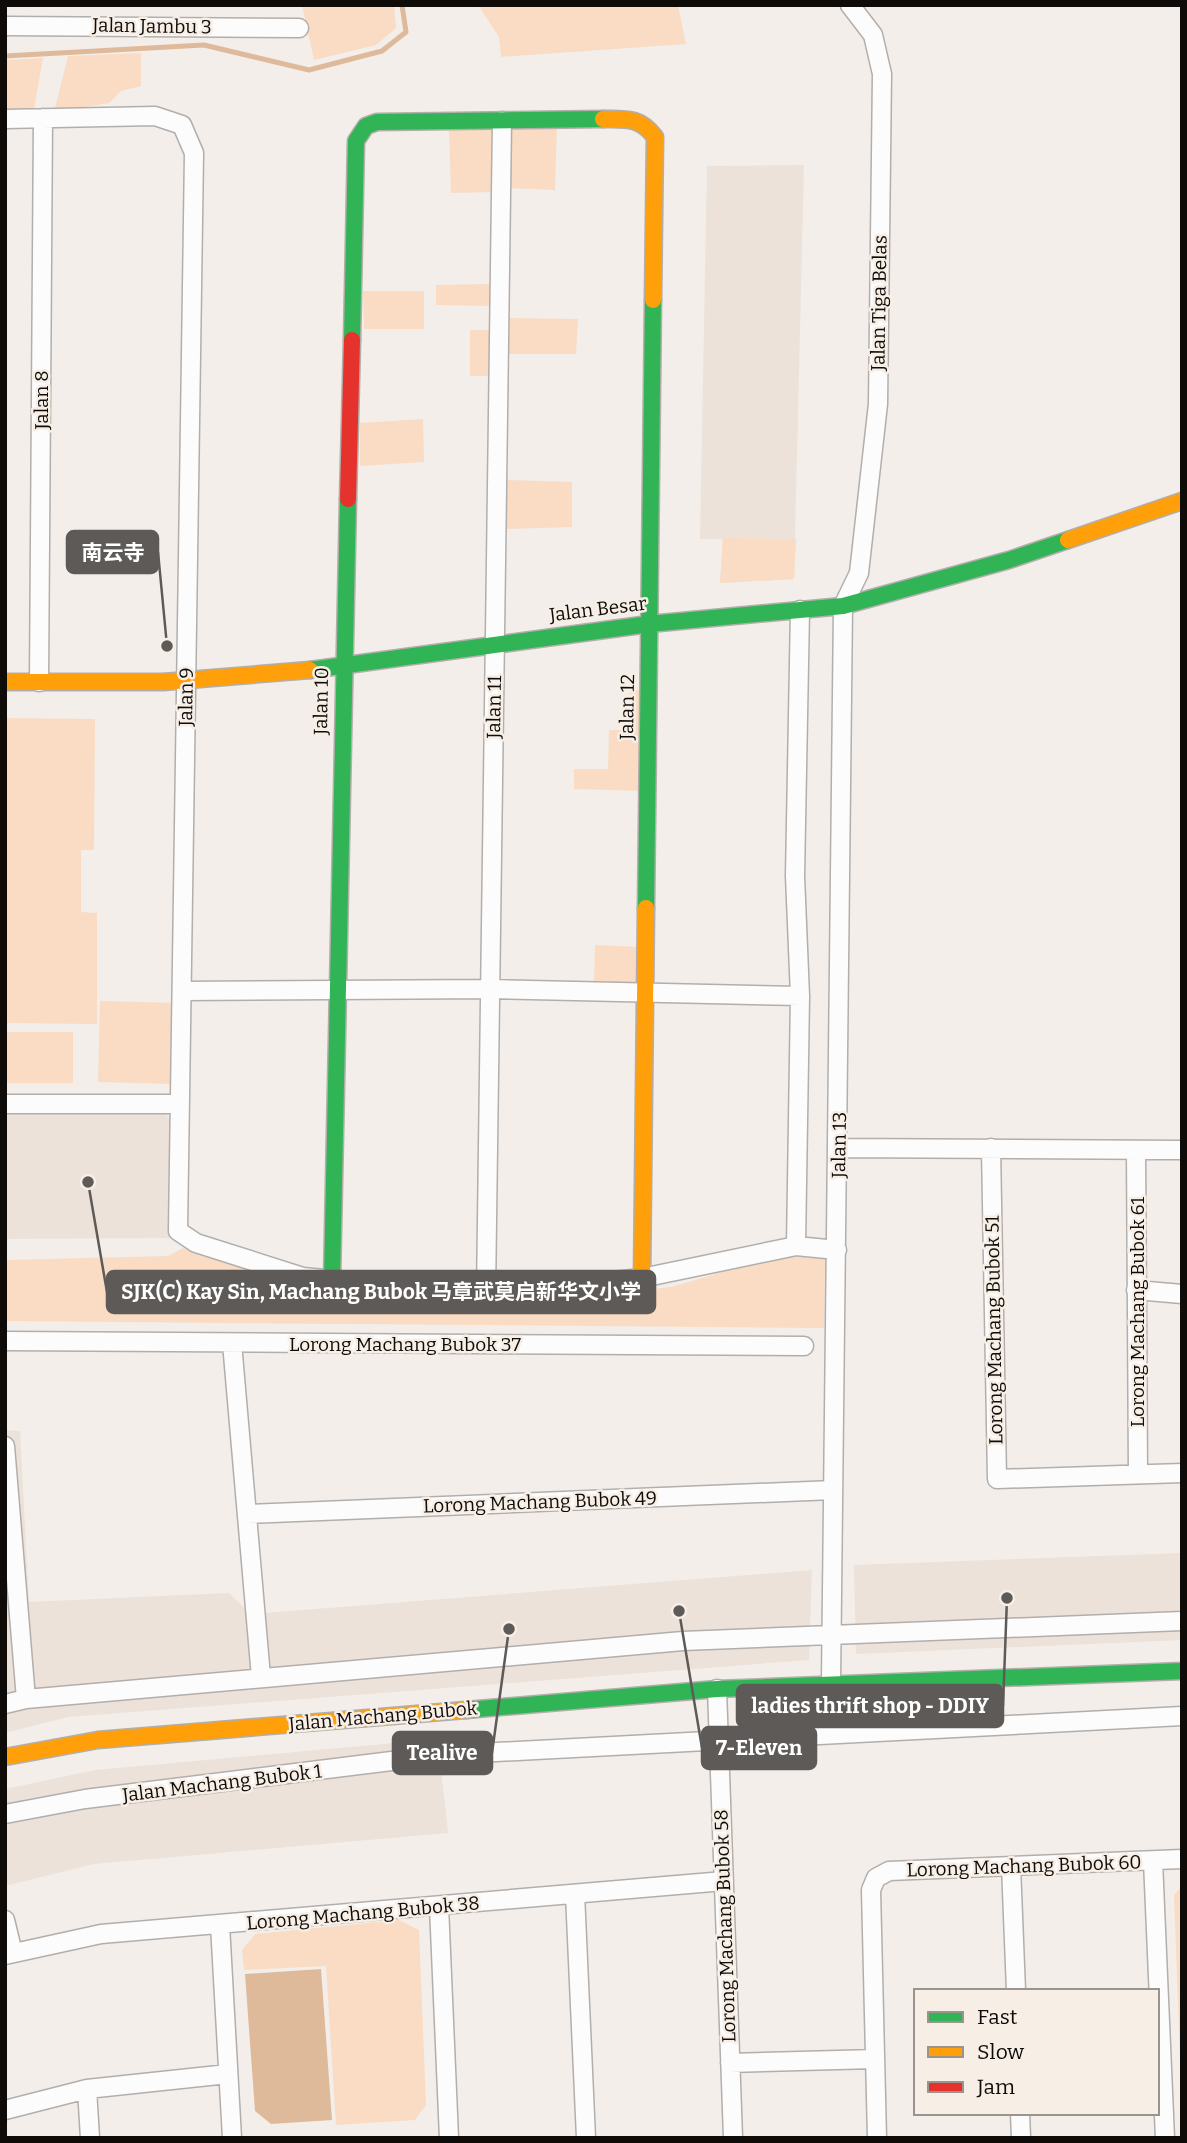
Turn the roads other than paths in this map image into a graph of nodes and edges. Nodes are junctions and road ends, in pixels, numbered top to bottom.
1 (850, 5) edge
2 (5, 26) edge
3 (299, 28) dead end
4 (43, 118) junction
5 (5, 120) edge
6 (502, 121) junction
7 (1182, 501) edge
8 (843, 606) junction
9 (800, 610) junction
10 (649, 624) junction
11 (495, 644) junction
12 (343, 666) junction
13 (187, 681) junction
14 (5, 682) edge
15 (39, 682) junction
16 (337, 988) junction
17 (490, 989) junction
18 (182, 991) junction
19 (645, 993) junction
20 (800, 996) junction
21 (5, 1104) edge
22 (180, 1104) junction
23 (839, 1148) junction
24 (991, 1149) junction
25 (1136, 1150) junction
26 (1182, 1150) edge
27 (796, 1246) junction
28 (837, 1250) junction
29 (642, 1278) junction
30 (332, 1280) junction
31 (1136, 1290) junction
32 (486, 1294) junction
33 (1182, 1294) edge
34 (5, 1341) edge
35 (232, 1343) junction
36 (804, 1346) dead end
37 (5, 1446) edge
38 (1182, 1473) edge
39 (1138, 1474) junction
40 (833, 1490) junction
41 (247, 1514) junction
42 (1182, 1621) edge
43 (831, 1636) junction
44 (1182, 1671) edge
45 (261, 1677) junction
46 (831, 1683) junction
47 (717, 1689) junction
48 (26, 1699) junction
49 (5, 1704) edge
50 (1182, 1716) edge
51 (718, 1739) junction
52 (5, 1757) edge
53 (5, 1814) edge
54 (1182, 1859) edge
55 (1153, 1861) junction
56 (1011, 1866) junction
57 (724, 1881) junction
58 (575, 1894) junction
59 (439, 1906) junction
60 (5, 1920) edge
61 (220, 1925) junction
62 (9, 1954) edge
63 (1016, 1989) edge
64 (1158, 1989) edge
65 (1159, 2012) edge
66 (875, 2059) junction
67 (730, 2063) junction
68 (228, 2074) junction
69 (86, 2089) junction
70 (5, 2110) edge
71 (1020, 2115) edge
72 (90, 2138) edge
73 (232, 2138) edge
74 (449, 2138) edge
75 (586, 2138) edge
76 (733, 2138) edge
77 (877, 2138) edge
78 (1021, 2138) edge
79 (1164, 2138) edge

1 - 8 street, Jalan Tiga Belas
2 - 3 street, Jalan Jambu 3
4 - 5 street
4 - 13 street, Jalan 9
4 - 15 street, Jalan 8
6 - 10 street, Jalan 12
6 - 11 street, Jalan 11
6 - 12 street, Jalan 10
7 - 8 street, Jalan Besar
8 - 9 street, Jalan Besar
8 - 23 street, Jalan 13
9 - 10 street, Jalan Besar
9 - 20 street
10 - 11 street, Jalan Besar
10 - 19 street, Jalan 12
11 - 12 street, Jalan Besar
11 - 17 street, Jalan 11
12 - 13 street, Jalan Besar
12 - 16 street, Jalan 10
13 - 15 street, Jalan Besar
13 - 18 street, Jalan 9
14 - 15 street, Jalan Besar
16 - 17 street
16 - 18 street
16 - 30 street, Jalan 10
17 - 19 street
17 - 32 street, Jalan 11
18 - 22 street, Jalan 9
19 - 20 street
19 - 29 street, Jalan 12
20 - 27 street
21 - 22 street
22 - 30 street, Jalan 9
23 - 24 street
23 - 28 street, Jalan 13
24 - 25 street
24 - 39 street, Lorong Machang Bubok 51
25 - 26 street
25 - 31 street, Lorong Machang Bubok 61
27 - 28 street
27 - 29 street
28 - 40 street, Jalan 13
29 - 32 street
30 - 32 street
31 - 33 street
31 - 39 street, Lorong Machang Bubok 61
34 - 35 street, Lorong Machang Bubok 37
35 - 36 street, Lorong Machang Bubok 37
35 - 41 street
37 - 48 street
38 - 39 street, Lorong Machang Bubok 51
40 - 41 street, Lorong Machang Bubok 49
40 - 43 street, Jalan 13
41 - 45 street
42 - 43 street
43 - 45 street
43 - 46 street, Jalan 13
44 - 46 street, Jalan Machang Bubok
45 - 48 street
46 - 47 street, Jalan Machang Bubok
47 - 51 street, Lorong Machang Bubok 58
47 - 52 street, Jalan Machang Bubok
48 - 49 street
50 - 51 street
51 - 53 street, Jalan Machang Bubok 1
51 - 57 street, Lorong Machang Bubok 58
54 - 55 street, Lorong Machang Bubok 60
55 - 56 street, Lorong Machang Bubok 60
55 - 64 street
56 - 63 street
56 - 66 street, Lorong Machang Bubok 60
57 - 58 street, Lorong Machang Bubok 38
57 - 67 street, Lorong Machang Bubok 58
58 - 59 street, Lorong Machang Bubok 38
58 - 75 street
59 - 61 street, Lorong Machang Bubok 38
59 - 74 street
60 - 62 street
61 - 62 street, Lorong Machang Bubok 38
61 - 68 street
65 - 79 street
66 - 67 street
66 - 77 street, Lorong Machang Bubok 60
67 - 76 street, Lorong Machang Bubok 58
68 - 69 street
68 - 73 street
69 - 70 street
69 - 72 street
71 - 78 street

